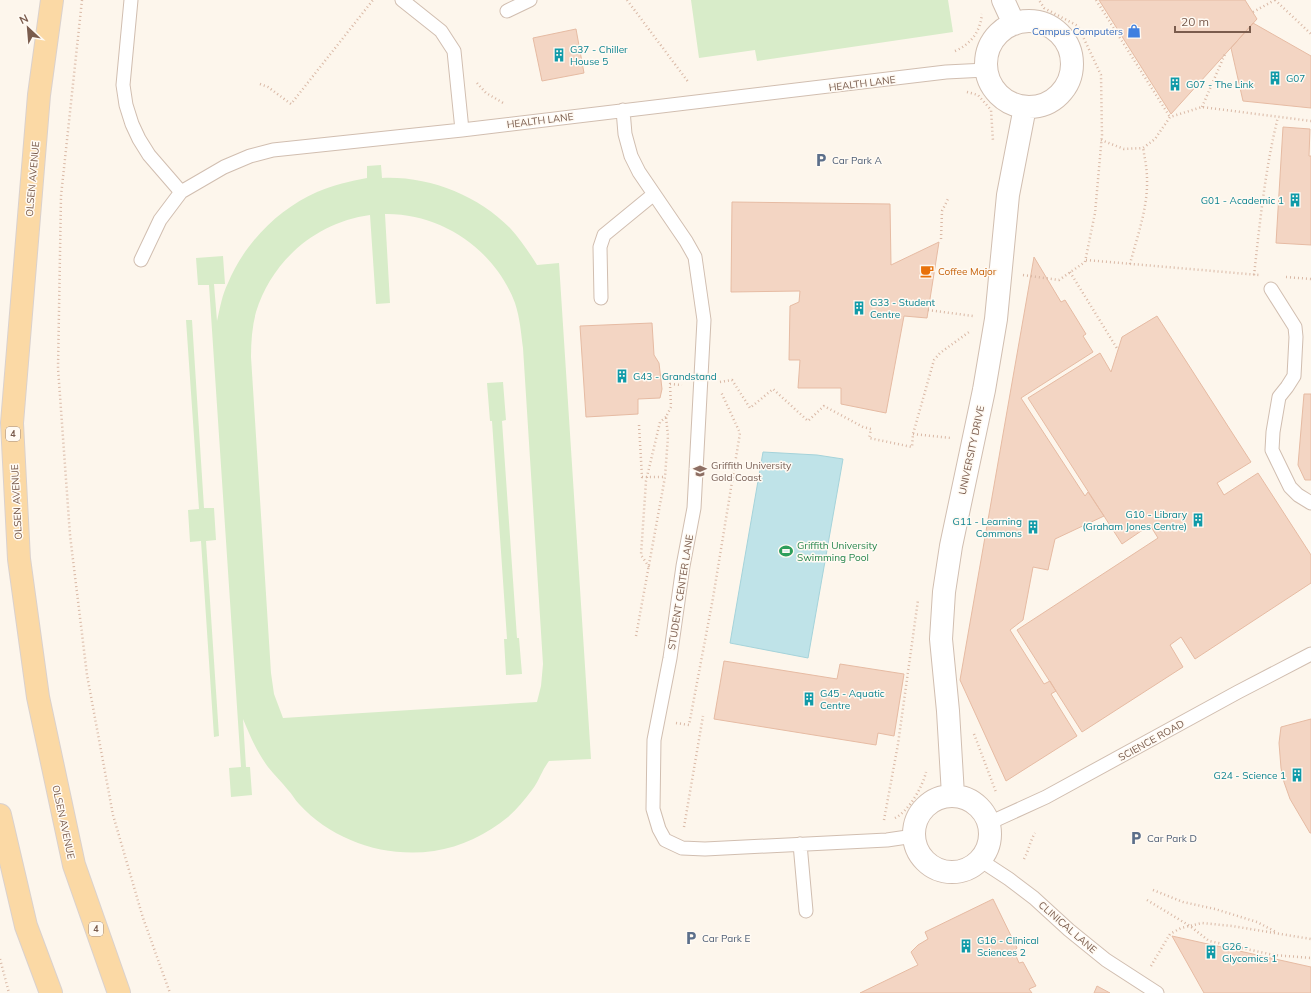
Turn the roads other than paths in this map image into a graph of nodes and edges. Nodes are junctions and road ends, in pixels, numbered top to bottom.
1 (52, 0) edge
2 (131, 0) edge
3 (402, 0) edge
4 (530, 0) edge
5 (1003, 0) edge
6 (507, 11) dead end
7 (1014, 24) junction
8 (986, 70) junction
9 (1025, 107) junction
10 (623, 110) junction
11 (462, 130) junction
12 (181, 192) junction
13 (654, 194) junction
14 (141, 260) dead end
15 (1271, 289) dead end
16 (601, 298) dead end
17 (1311, 503) edge
18 (1311, 654) edge
19 (953, 795) junction
20 (0, 815) edge
21 (989, 823) junction
22 (914, 836) junction
23 (800, 844) junction
24 (980, 860) junction
25 (806, 911) dead end
26 (51, 993) edge
27 (119, 993) edge
28 (1157, 993) edge

1 - 27 main road, OLSEN AVENUE / 4
2 - 12 lane
3 - 11 lane
4 - 6 lane
5 - 7 street
7 - 8 street
7 - 9 street
8 - 9 street
8 - 10 lane, HEALTH LANE
9 - 19 street, UNIVERSITY DRIVE
10 - 11 lane, HEALTH LANE
10 - 13 lane, STUDENT CENTER LANE
11 - 12 lane, HEALTH LANE
12 - 14 lane, HEALTH LANE
13 - 16 lane
13 - 23 lane, STUDENT CENTER LANE
15 - 17 lane
18 - 21 lane, SCIENCE ROAD
19 - 21 street
19 - 22 street
20 - 26 main road
21 - 24 street
22 - 23 lane, STUDENT CENTER LANE
22 - 24 street
23 - 25 lane
24 - 28 lane, CLINICAL LANE

